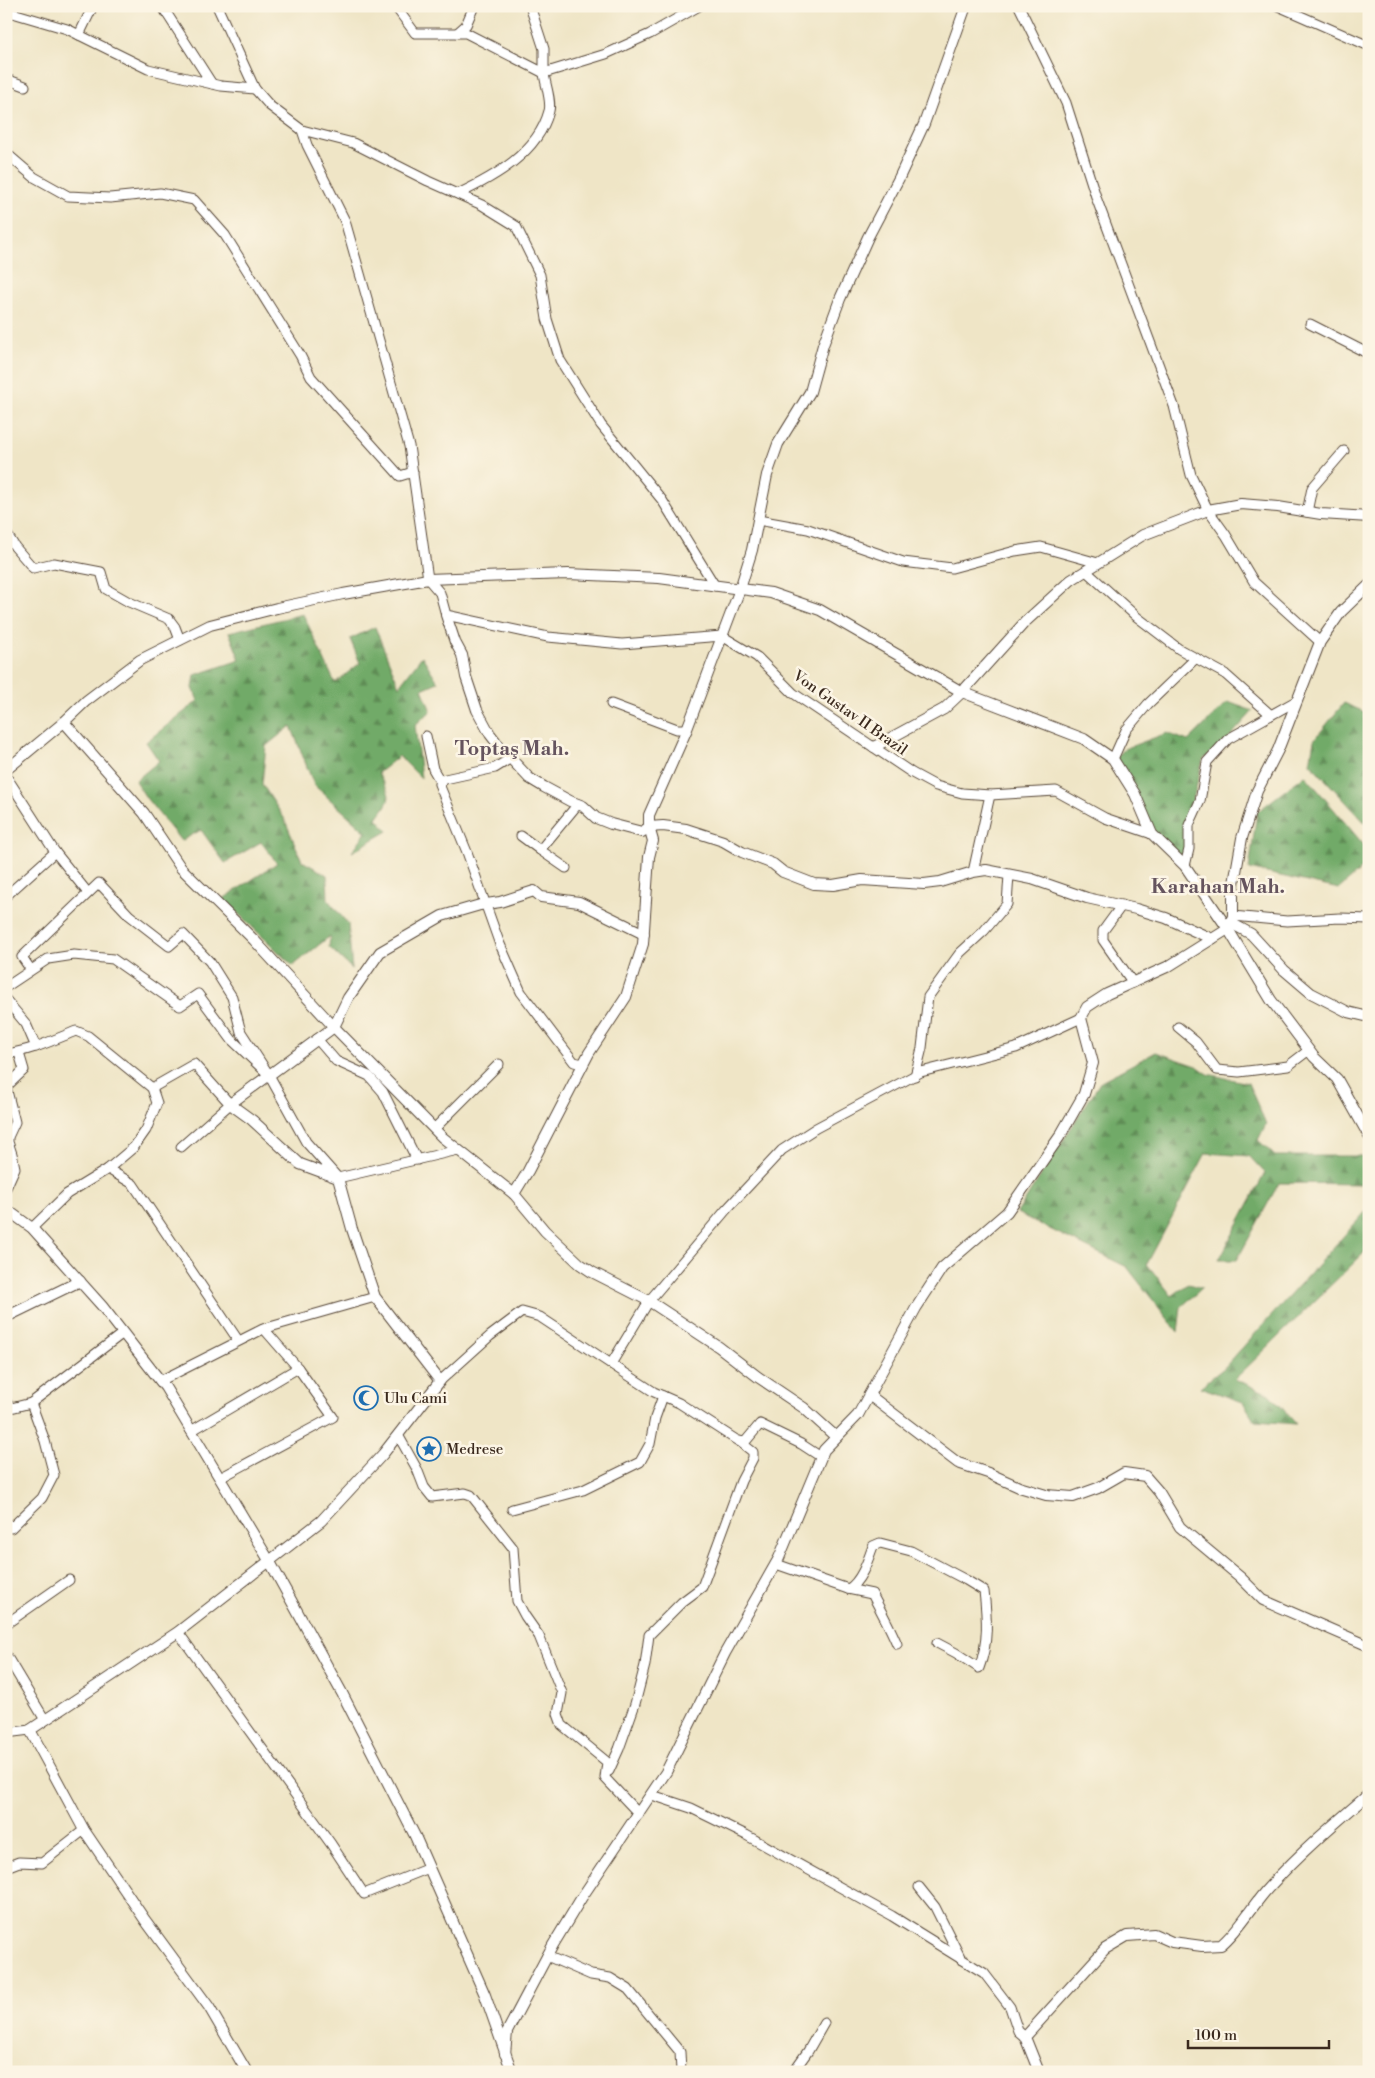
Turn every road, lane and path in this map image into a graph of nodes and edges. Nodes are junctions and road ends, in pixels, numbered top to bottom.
1 (93, 6) edge
2 (162, 6) edge
3 (217, 6) edge
4 (395, 6) edge
5 (474, 6) edge
6 (530, 6) edge
7 (699, 6) edge
8 (966, 6) edge
9 (1019, 6) edge
10 (1278, 6) edge
11 (6, 11) edge
12 (457, 33) junction
13 (79, 35) junction
14 (1369, 46) edge
15 (544, 73) junction
16 (6, 79) edge
17 (212, 84) junction
18 (25, 86) dead end
19 (255, 89) junction
20 (302, 130) junction
21 (6, 153) edge
22 (458, 194) junction
23 (1310, 324) dead end
24 (1369, 354) edge
25 (1344, 451) dead end
26 (413, 472) junction
27 (1208, 510) junction
28 (1307, 512) junction
29 (1369, 516) edge
30 (758, 520) junction
31 (6, 532) edge
32 (1098, 563) junction
33 (1086, 571) junction
34 (428, 579) junction
35 (1369, 584) edge
36 (715, 586) junction
37 (740, 589) junction
38 (446, 615) junction
39 (722, 636) junction
40 (180, 640) junction
41 (1320, 642) junction
42 (1196, 658) junction
43 (962, 692) junction
44 (1296, 701) junction
45 (612, 704) dead end
46 (1270, 715) junction
47 (64, 722) junction
48 (687, 729) junction
49 (426, 736) dead end
50 (874, 747) junction
51 (511, 758) junction
52 (1113, 759) junction
53 (6, 770) edge
54 (6, 776) edge
55 (440, 781) junction
56 (990, 795) junction
57 (578, 804) junction
58 (648, 827) junction
59 (1152, 834) junction
60 (521, 836) dead end
61 (540, 850) junction
62 (54, 852) junction
63 (1186, 866) junction
64 (566, 868) dead end
65 (973, 872) junction
66 (1009, 876) junction
67 (88, 893) junction
68 (6, 896) edge
69 (486, 904) junction
70 (1122, 906) junction
71 (1369, 918) edge
72 (1231, 922) junction
73 (644, 934) junction
74 (1212, 939) junction
75 (31, 970) junction
76 (1133, 983) junction
77 (6, 987) edge
78 (6, 1000) edge
79 (1081, 1018) junction
80 (1368, 1019) edge
81 (334, 1027) junction
82 (1178, 1027) dead end
83 (317, 1039) junction
84 (36, 1047) junction
85 (1309, 1050) junction
86 (19, 1052) junction
87 (6, 1054) edge
88 (499, 1064) dead end
89 (583, 1064) junction
90 (269, 1074) junction
91 (915, 1076) junction
92 (6, 1087) edge
93 (152, 1088) junction
94 (230, 1104) junction
95 (434, 1129) junction
96 (1369, 1136) edge
97 (181, 1147) dead end
98 (458, 1150) junction
99 (416, 1160) junction
100 (108, 1169) junction
101 (338, 1178) junction
102 (6, 1188) edge
103 (514, 1194) junction
104 (6, 1209) edge
105 (32, 1228) junction
106 (80, 1281) junction
107 (375, 1297) junction
108 (649, 1301) junction
109 (7, 1315) edge
110 (264, 1329) junction
111 (123, 1333) junction
112 (238, 1340) junction
113 (611, 1364) junction
114 (298, 1368) junction
115 (160, 1380) junction
116 (440, 1382) junction
117 (869, 1394) junction
118 (663, 1396) junction
119 (31, 1403) junction
120 (8, 1408) edge
121 (191, 1431) junction
122 (398, 1435) junction
123 (836, 1437) junction
124 (738, 1441) junction
125 (821, 1457) junction
126 (220, 1478) junction
127 (512, 1509) dead end
128 (8, 1528) edge
129 (270, 1562) junction
130 (776, 1564) junction
131 (68, 1580) dead end
132 (848, 1589) junction
133 (6, 1624) edge
134 (178, 1632) junction
135 (937, 1643) dead end
136 (897, 1644) dead end
137 (1369, 1646) edge
138 (6, 1655) edge
139 (44, 1720) junction
140 (30, 1730) junction
141 (6, 1733) edge
142 (605, 1778) junction
143 (1369, 1794) edge
144 (652, 1795) junction
145 (639, 1814) junction
146 (84, 1830) junction
147 (6, 1867) edge
148 (429, 1868) junction
149 (919, 1887) dead end
150 (547, 1956) junction
151 (962, 1959) junction
152 (824, 2022) dead end
153 (1025, 2038) junction
154 (505, 2054) junction
155 (247, 2072) edge
156 (512, 2072) edge
157 (680, 2072) edge
158 (793, 2072) edge
159 (1039, 2072) edge

1 - 13 street
2 - 17 street
3 - 19 street
4 - 12 street
5 - 12 street
6 - 15 street
7 - 15 street
8 - 30 street
9 - 27 street
10 - 14 street
11 - 13 street
12 - 15 street
13 - 17 street
15 - 22 street
16 - 18 street
17 - 19 street
19 - 20 street
20 - 22 street
20 - 26 street
21 - 26 street
22 - 36 street
23 - 24 street
25 - 28 street
26 - 34 street
27 - 28 street
27 - 32 street
27 - 41 street
28 - 29 street
30 - 32 street
30 - 37 street
31 - 40 street
32 - 33 street
33 - 42 street
33 - 43 street
34 - 36 street
34 - 38 street
34 - 40 street
35 - 41 street
36 - 37 street
37 - 39 street
37 - 43 street
38 - 39 street
38 - 51 street
39 - 48 street
39 - 50 street, Von Gustav II Brazil
40 - 47 street
41 - 44 street
42 - 46 street
42 - 52 street
43 - 50 street
43 - 52 street
44 - 46 street
44 - 72 street
45 - 48 street
46 - 63 street
47 - 53 street
47 - 81 street
48 - 58 street
49 - 55 street
50 - 56 street, Von Gustav II Brazil
51 - 55 street
51 - 57 street
52 - 59 street
54 - 62 street
55 - 69 street
56 - 59 street, Von Gustav II Brazil
56 - 65 street
57 - 58 street
57 - 61 street
58 - 65 street
58 - 73 street
59 - 63 street
60 - 61 street
61 - 64 street
62 - 67 street
62 - 68 street
63 - 72 street
65 - 66 street
66 - 70 street
66 - 91 street
67 - 75 street
67 - 90 street
69 - 73 street
69 - 81 street
69 - 89 street
70 - 74 street
70 - 76 street
71 - 72 street
72 - 74 street
72 - 80 street
72 - 85 street
73 - 89 street
74 - 76 street
75 - 77 street
75 - 90 street
76 - 79 street
78 - 84 street
79 - 91 street
79 - 117 street
81 - 83 street
81 - 95 street
82 - 85 street
83 - 90 street
83 - 99 street
84 - 86 street
84 - 93 street
85 - 96 street
86 - 87 street
86 - 92 street
88 - 95 street
89 - 103 street
90 - 94 street
90 - 101 street
91 - 108 street
92 - 102 street
93 - 94 street
93 - 100 street
94 - 97 street
94 - 101 street
95 - 98 street
98 - 99 street
98 - 103 street
99 - 101 street
100 - 105 street
100 - 112 street
101 - 107 street
103 - 108 street
104 - 105 street
105 - 106 street
106 - 109 street
106 - 111 street
107 - 110 street
107 - 116 street
108 - 113 street
108 - 123 street
110 - 112 street
110 - 114 street
111 - 115 street
111 - 119 street
112 - 115 street
113 - 116 street
113 - 118 street
114 - 121 street
114 - 126 street
115 - 121 street
116 - 122 street
117 - 123 street
117 - 137 street
118 - 124 street
118 - 127 street
119 - 120 street
119 - 128 street
121 - 126 street
122 - 129 street
122 - 142 street
123 - 125 street
124 - 125 street
124 - 142 street
125 - 130 street
126 - 129 street
129 - 134 street
129 - 148 street
130 - 132 street
130 - 144 street
131 - 133 street
132 - 135 street
132 - 136 street
134 - 139 street
134 - 148 street
138 - 139 street
139 - 140 street
140 - 141 street
140 - 146 street
142 - 145 street
143 - 153 street
144 - 145 street
144 - 151 street
145 - 150 street
146 - 147 street
146 - 155 street
148 - 154 street
149 - 151 street
150 - 154 street
150 - 157 street
151 - 153 street
152 - 158 street
153 - 159 street
154 - 156 street

